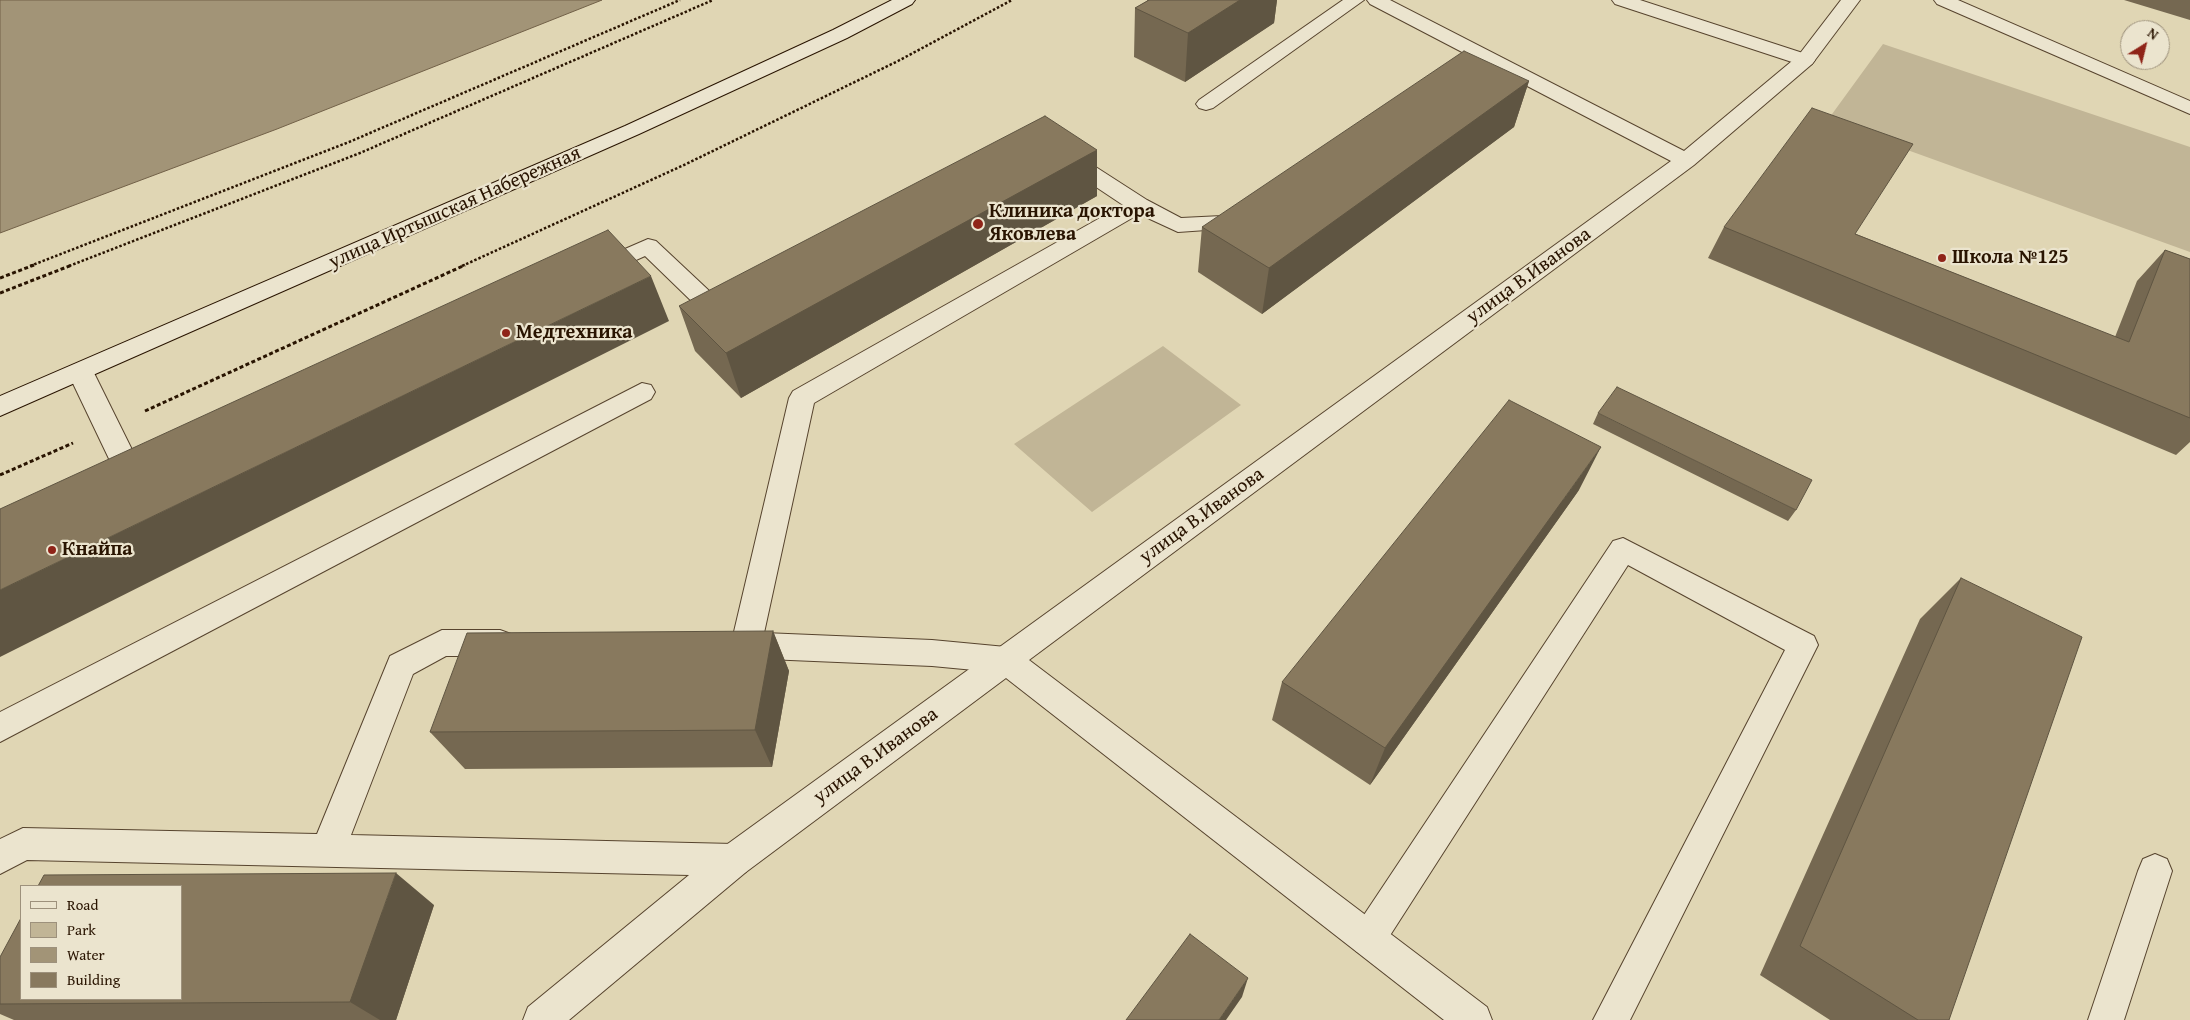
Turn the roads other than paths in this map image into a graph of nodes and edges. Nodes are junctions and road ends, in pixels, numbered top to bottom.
1 (906, 0) edge
2 (1355, 0) edge
3 (1376, 0) edge
4 (1624, 0) edge
5 (1851, 0) edge
6 (1943, 0) edge
7 (1805, 60) junction
8 (1206, 104) dead end
9 (2190, 108) edge
10 (1049, 147) edge
11 (1686, 160) junction
12 (1259, 201) edge
13 (1139, 205) junction
14 (576, 280) edge
15 (753, 294) edge
16 (81, 373) junction
17 (642, 392) dead end
18 (0, 407) edge
19 (154, 478) edge
20 (530, 643) edge
21 (716, 645) edge
22 (746, 645) junction
23 (1006, 660) junction
24 (0, 728) edge
25 (328, 850) junction
26 (0, 858) edge
27 (734, 860) junction
28 (2155, 871) dead end
29 (1368, 939) junction
30 (542, 1020) edge
31 (1474, 1020) edge
32 (1611, 1020) edge
33 (2106, 1020) edge

1 - 16 street, улица Иртышская Набережная
2 - 8 street
3 - 11 street
4 - 7 street
5 - 7 street, улица В.Иванова
6 - 9 street
7 - 11 street, улица В.Иванова
10 - 13 street
11 - 23 street, улица В.Иванова
12 - 13 street
13 - 22 street
14 - 15 street
16 - 18 street, улица Иртышская Набережная
16 - 19 street
17 - 24 street
20 - 25 street
21 - 22 street
22 - 23 street
23 - 27 street, улица В.Иванова
23 - 29 street
25 - 26 street
25 - 27 street
27 - 30 street, улица В.Иванова
28 - 33 street
29 - 31 street
29 - 32 street

